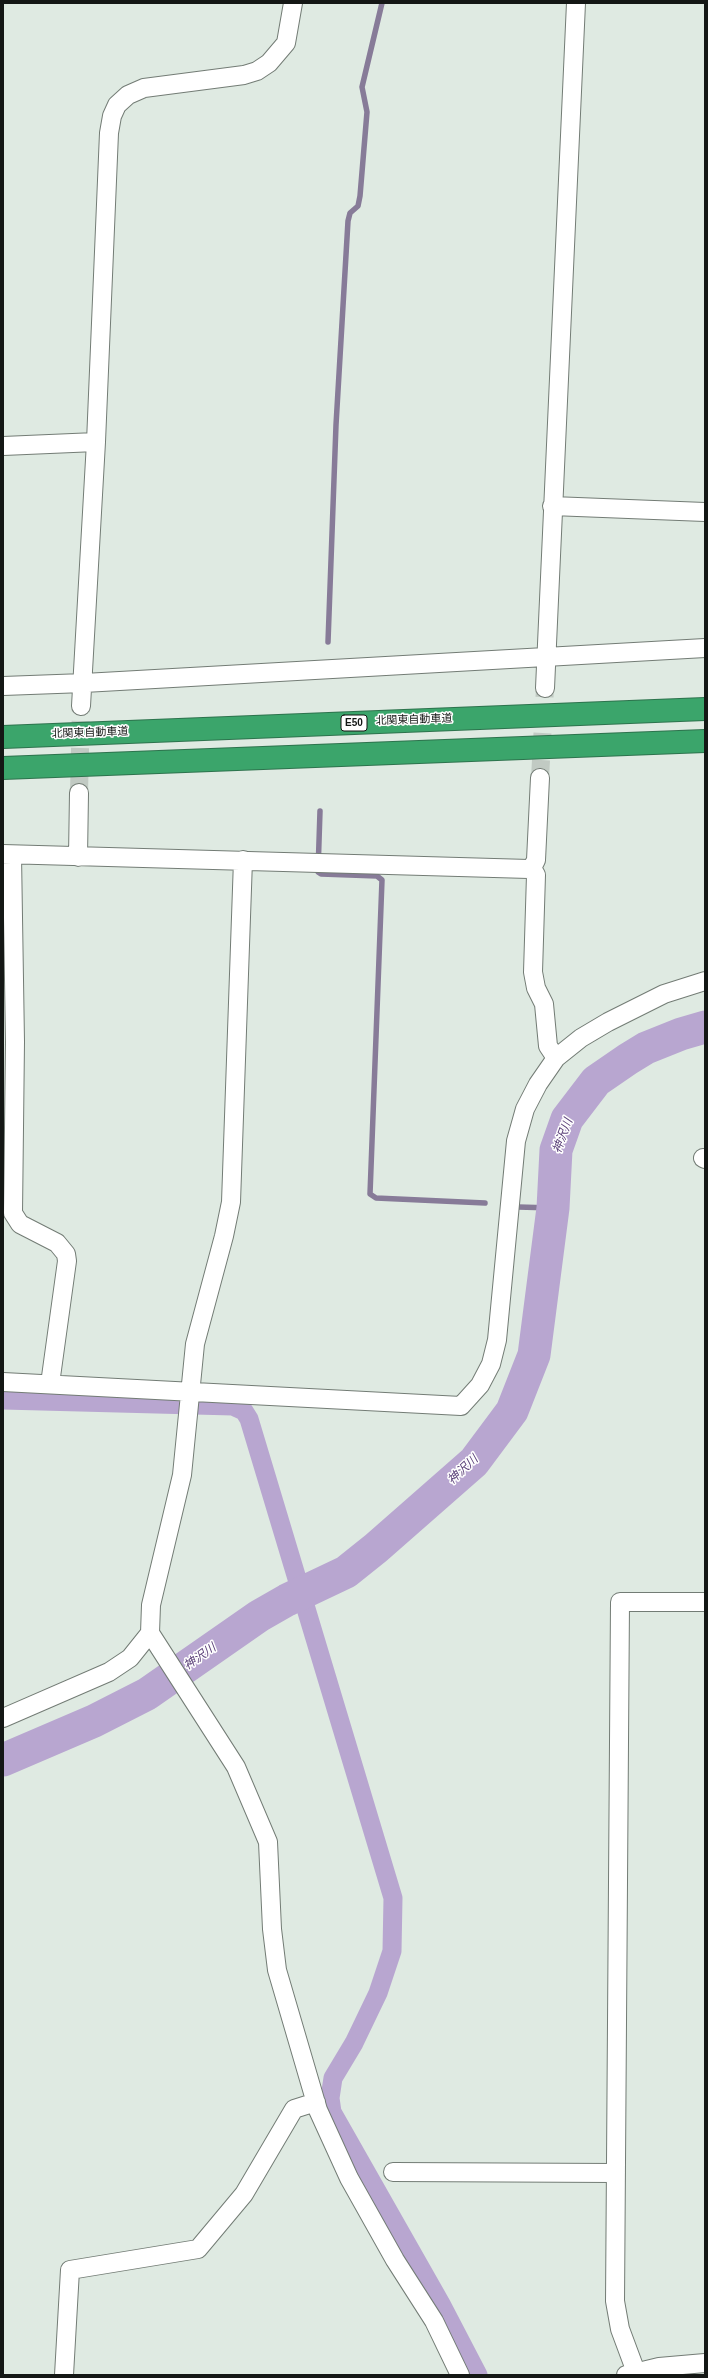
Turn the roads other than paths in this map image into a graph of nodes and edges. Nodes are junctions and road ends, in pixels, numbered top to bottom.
1 (293, 3) edge
2 (576, 3) edge
3 (96, 442) junction
4 (3, 446) edge
5 (552, 506) junction
6 (705, 512) edge
7 (705, 648) edge
8 (546, 656) junction
9 (84, 683) junction
10 (3, 686) edge
11 (545, 688) tunnel mouth
12 (81, 706) tunnel mouth
13 (705, 709) edge
14 (3, 737) edge
15 (705, 741) edge
16 (3, 768) edge
17 (540, 778) tunnel mouth
18 (79, 793) tunnel mouth
19 (8, 854) edge
20 (78, 857) junction
21 (243, 860) junction
22 (532, 868) junction
23 (705, 981) edge
24 (556, 1058) junction
25 (3, 1382) edge
26 (50, 1384) junction
27 (190, 1401) junction
28 (705, 1602) edge
29 (154, 1640) junction
30 (3, 1718) edge
31 (316, 2102) junction
32 (393, 2172) dead end
33 (616, 2173) junction
34 (705, 2363) edge
35 (631, 2374) edge
36 (64, 2375) edge
37 (460, 2375) edge

1 - 3 street
2 - 5 street
3 - 4 street
3 - 9 street
5 - 6 street
5 - 8 street
7 - 8 street
8 - 9 street
8 - 11 street
9 - 10 street
9 - 12 street
13 - 14 highway, 北関東自動車道 / E50
15 - 16 highway
17 - 22 street
18 - 20 street
19 - 20 street
19 - 26 street
20 - 21 street
21 - 22 street
21 - 27 street
22 - 24 street
23 - 24 street
24 - 27 street
25 - 26 street
26 - 27 street
27 - 29 street
28 - 33 street
29 - 30 street
29 - 31 street
31 - 36 street
31 - 37 street
32 - 33 street
33 - 35 street
34 - 35 street

